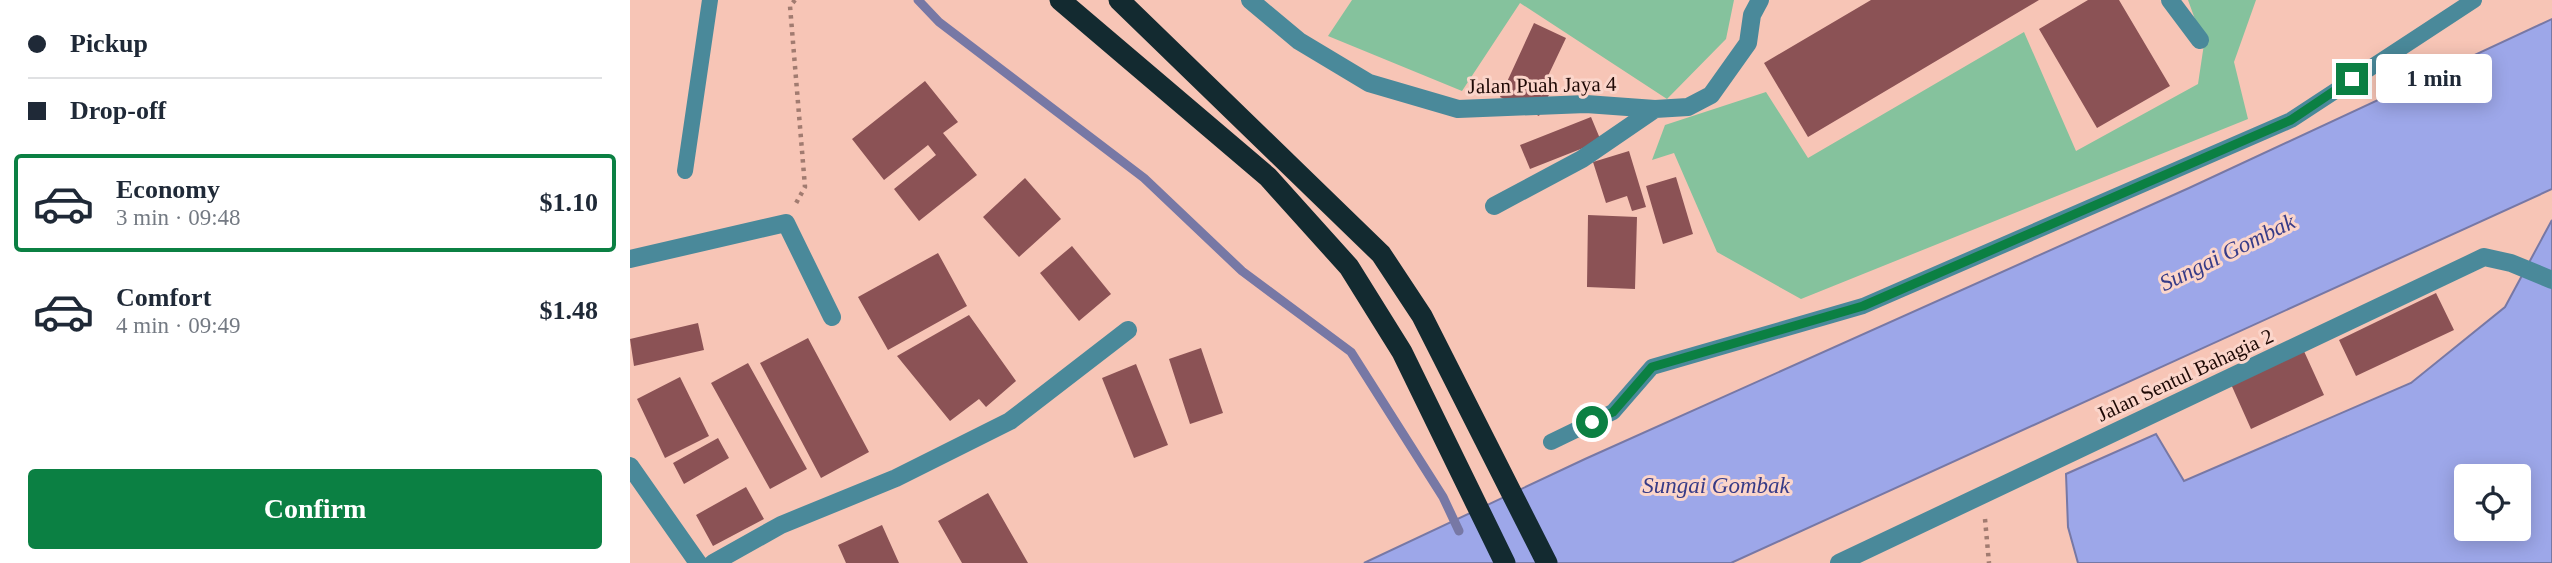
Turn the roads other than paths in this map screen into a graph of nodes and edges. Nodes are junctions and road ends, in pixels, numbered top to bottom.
1 (710, 0) edge
2 (1060, 0) edge
3 (1119, 0) edge
4 (1250, 0) edge
5 (1760, 0) edge
6 (2170, 0) edge
7 (2474, 0) edge
8 (2200, 40) dead end
9 (1655, 109) junction
10 (685, 171) dead end
11 (1494, 206) dead end
12 (630, 259) edge
13 (2552, 280) edge
14 (832, 317) dead end
15 (1128, 330) dead end
16 (1551, 442) dead end
17 (630, 466) edge
18 (698, 563) edge
19 (713, 563) edge
20 (1505, 563) edge
21 (1547, 563) edge
22 (1839, 563) edge

1 - 10 lane
2 - 20 highway
3 - 21 highway
4 - 9 street, Jalan Puah Jaya 4
5 - 9 street, Jalan Puah Jaya 4
6 - 8 street
7 - 16 lane
9 - 11 street
12 - 14 street
13 - 22 street, Jalan Sentul Bahagia 2
15 - 19 street
17 - 18 street

